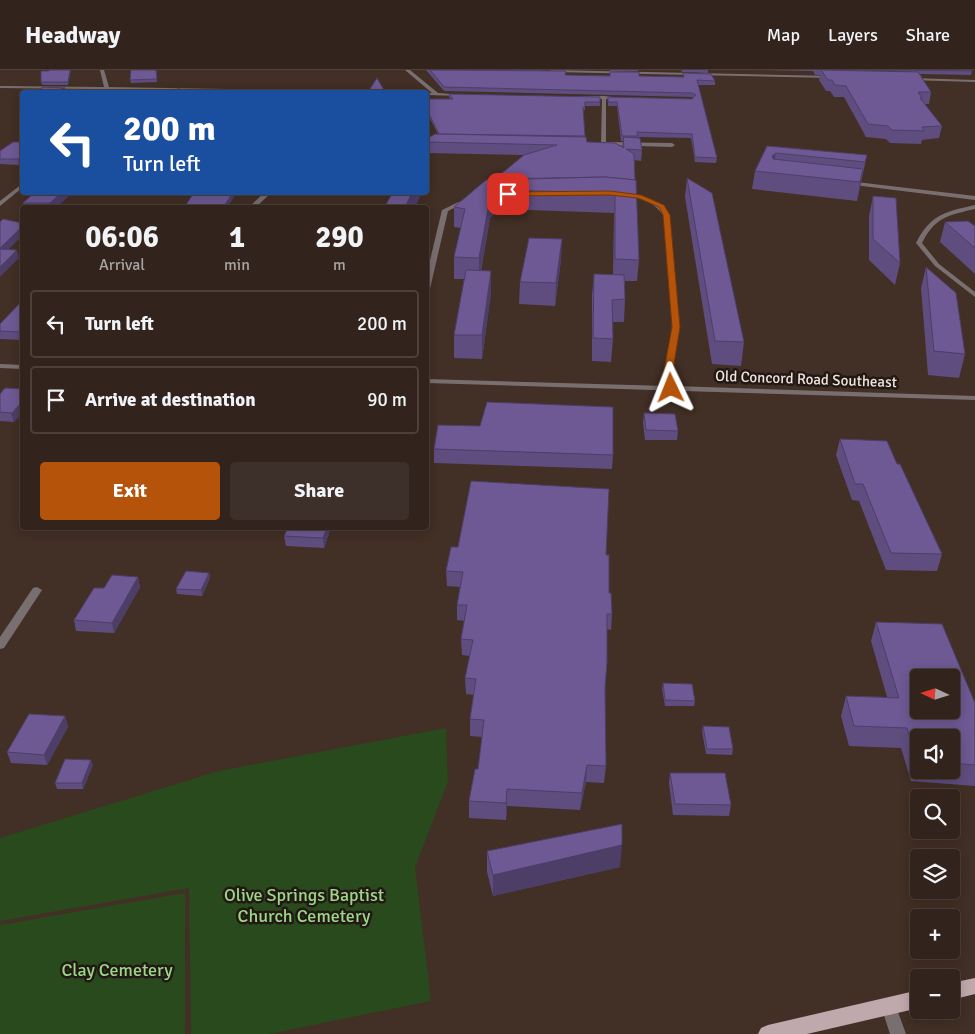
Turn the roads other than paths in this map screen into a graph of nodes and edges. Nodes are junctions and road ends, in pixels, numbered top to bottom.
1 (102, 70) edge
2 (406, 70) edge
3 (542, 71) edge
4 (656, 72) edge
5 (842, 78) edge
6 (908, 79) edge
7 (975, 81) edge
8 (0, 87) edge
9 (107, 89) junction
10 (118, 90) edge
11 (429, 94) edge
12 (436, 94) junction
13 (466, 95) edge
14 (564, 97) edge
15 (604, 97) junction
16 (623, 98) edge
17 (593, 144) edge
18 (603, 144) junction
19 (672, 145) dead end
20 (840, 182) edge
21 (20, 188) edge
22 (618, 194) edge
23 (266, 195) edge
24 (476, 196) edge
25 (975, 198) edge
26 (0, 204) edge
27 (254, 205) edge
28 (975, 206) edge
29 (429, 280) edge
30 (975, 295) edge
31 (0, 366) edge
32 (20, 367) edge
33 (429, 381) edge
34 (671, 388) junction
35 (975, 398) edge
36 (37, 590) dead end
37 (0, 644) edge
38 (975, 986) edge
39 (960, 990) edge
40 (910, 1001) edge
41 (889, 1006) junction
42 (768, 1034) edge
43 (898, 1034) edge

1 - 9 street
2 - 12 street
3 - 4 street
4 - 5 street
6 - 7 street
8 - 9 street
9 - 10 street
11 - 12 street
12 - 13 street
14 - 15 street
15 - 16 street
15 - 18 street
17 - 18 street
18 - 19 street
20 - 25 street
21 - 26 street
22 - 34 street
23 - 27 street
24 - 29 street
28 - 30 street
31 - 32 street
33 - 34 street, Old Concord Road Southeast
34 - 35 street, Old Concord Road Southeast
36 - 37 street
38 - 39 main road
40 - 41 main road
41 - 42 main road
41 - 43 street

